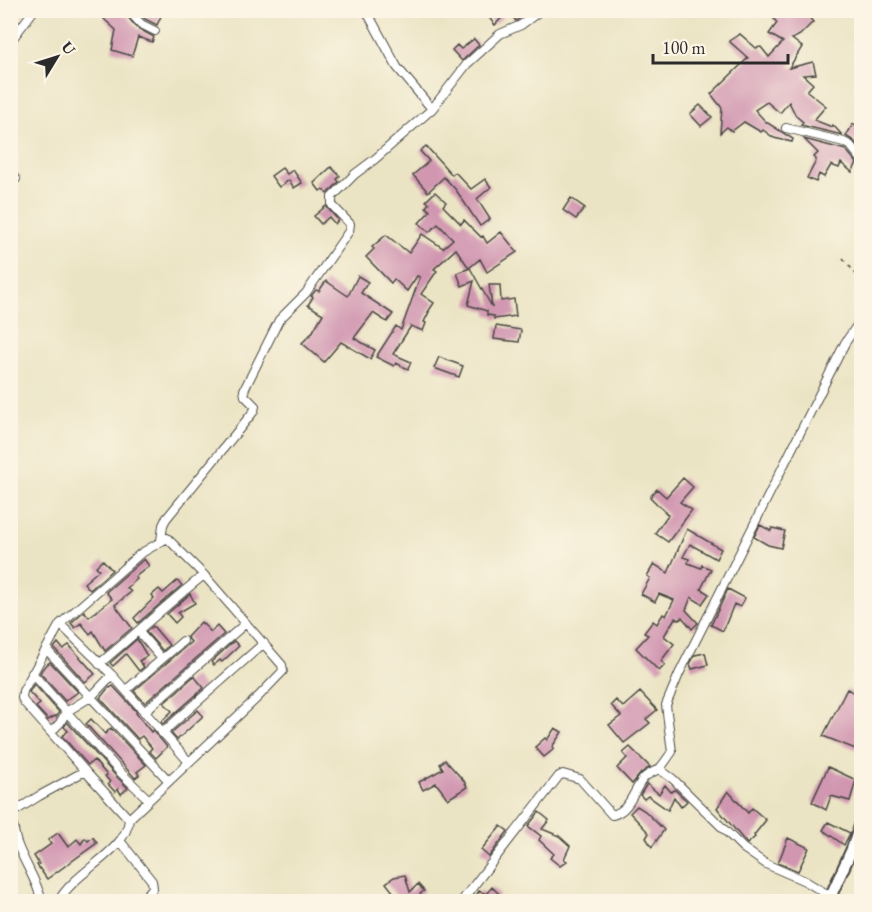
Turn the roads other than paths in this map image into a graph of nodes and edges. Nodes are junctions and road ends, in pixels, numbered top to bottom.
1 (34, 10) edge
2 (128, 10) edge
3 (366, 10) edge
4 (542, 10) edge
5 (154, 31) dead end
6 (10, 42) edge
7 (432, 110) junction
8 (786, 128) dead end
9 (861, 160) edge
10 (861, 318) edge
11 (161, 541) junction
12 (204, 575) junction
13 (246, 623) junction
14 (60, 624) junction
15 (139, 632) junction
16 (183, 641) dead end
17 (264, 643) junction
18 (47, 650) junction
19 (162, 659) junction
20 (99, 664) junction
21 (32, 673) junction
22 (112, 675) junction
23 (126, 690) junction
24 (92, 696) junction
25 (66, 712) junction
26 (144, 712) junction
27 (51, 732) junction
28 (162, 733) junction
29 (188, 761) junction
30 (659, 769) junction
31 (85, 771) junction
32 (168, 780) junction
33 (148, 800) junction
34 (10, 813) edge
35 (129, 819) junction
36 (10, 820) edge
37 (861, 820) edge
38 (121, 842) junction
39 (857, 849) edge
40 (830, 899) edge
41 (42, 902) edge
42 (58, 902) edge
43 (140, 902) edge
44 (461, 902) edge

1 - 6 street
2 - 5 street
3 - 7 street
4 - 7 street
7 - 11 street
8 - 9 street
10 - 30 street
11 - 12 street
11 - 14 street
12 - 13 street
12 - 15 street
13 - 17 street
13 - 26 street
14 - 18 street
14 - 20 street
15 - 19 street
15 - 20 street
16 - 19 street
17 - 28 street
17 - 29 street
18 - 21 street
18 - 24 street
19 - 23 street
20 - 22 street
21 - 25 street
21 - 27 street
22 - 23 street
22 - 24 street
23 - 26 street
24 - 25 street
24 - 32 street
25 - 27 street
25 - 33 street
26 - 28 street
27 - 31 street
28 - 29 street
29 - 32 street
30 - 40 street
30 - 44 street
31 - 34 street
31 - 35 street
32 - 33 street
33 - 35 street
35 - 38 street
36 - 41 street
37 - 39 street
38 - 42 street
38 - 43 street
39 - 40 street

